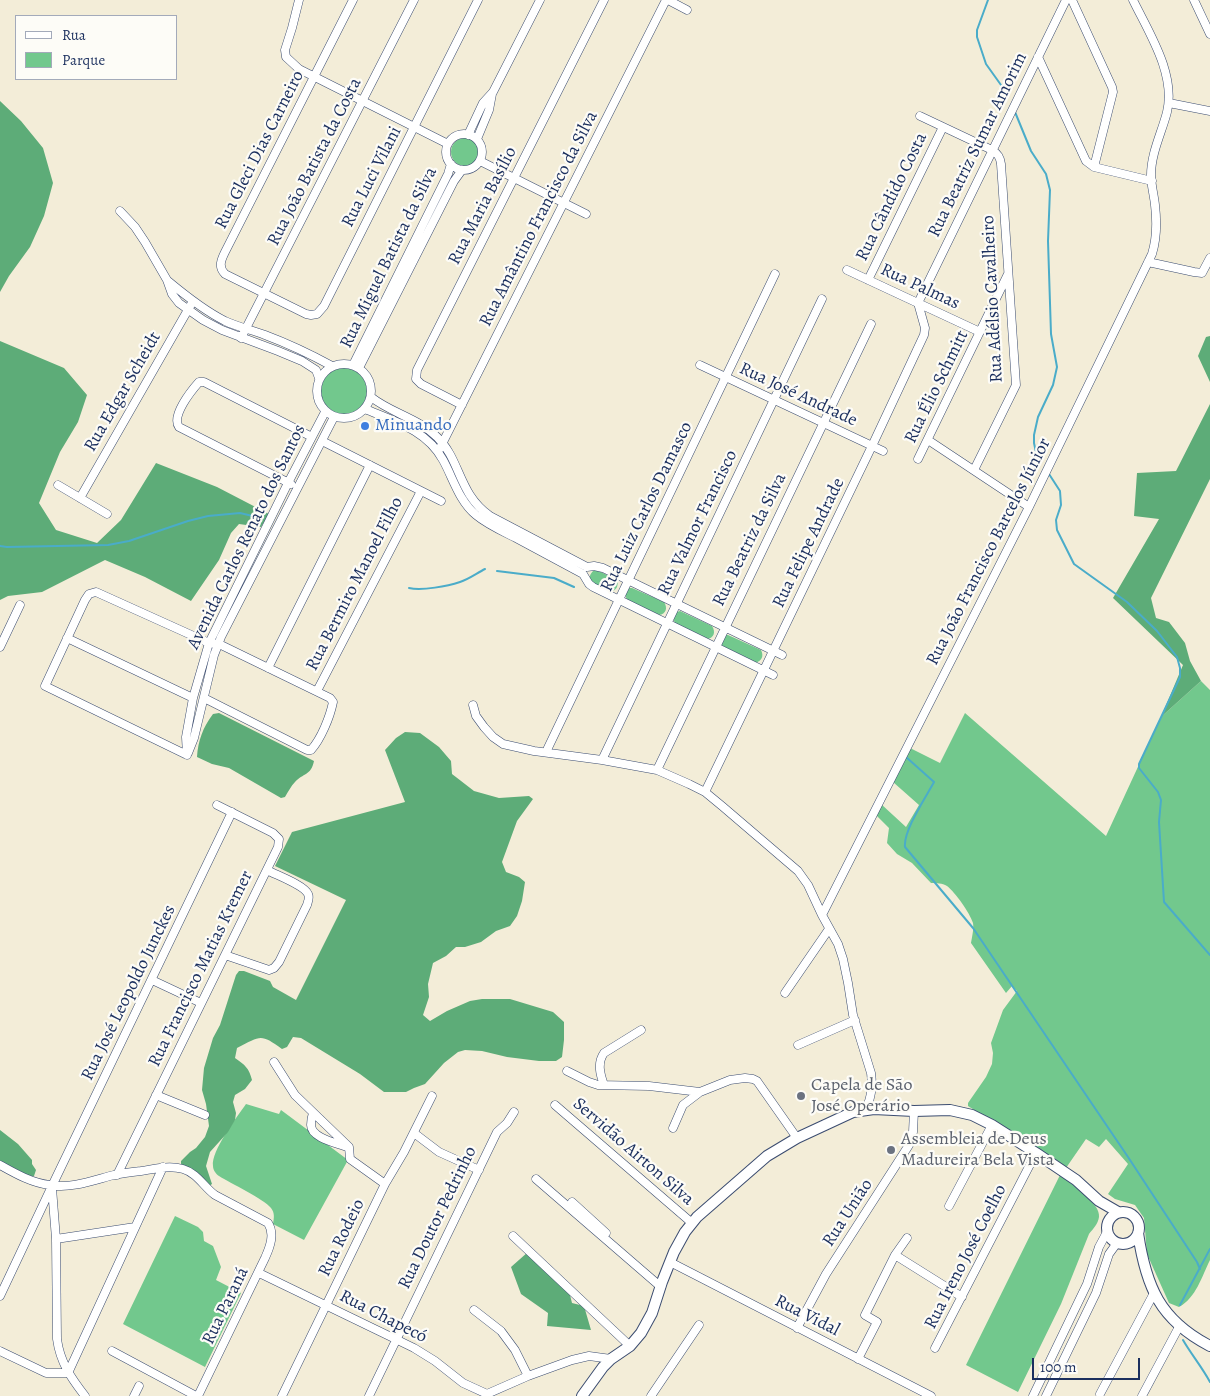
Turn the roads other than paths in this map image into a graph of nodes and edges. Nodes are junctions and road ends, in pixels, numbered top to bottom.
1 (299, 0) edge
2 (353, 0) edge
3 (414, 0) edge
4 (478, 0) edge
5 (540, 0) edge
6 (604, 0) edge
7 (667, 0) edge
8 (1066, 0) edge
9 (1072, 0) edge
10 (1133, 0) edge
11 (1194, 0) edge
12 (687, 10) dead end
13 (1210, 34) edge
14 (1038, 57) junction
15 (314, 76) junction
16 (493, 92) junction
17 (363, 101) junction
18 (1169, 102) junction
19 (1210, 111) edge
20 (920, 116) dead end
21 (414, 127) junction
22 (943, 127) junction
23 (468, 135) junction
24 (477, 140) junction
25 (448, 144) junction
26 (992, 150) junction
27 (480, 161) junction
28 (450, 164) junction
29 (1094, 167) junction
30 (462, 170) junction
31 (514, 178) junction
32 (1152, 181) junction
33 (564, 203) junction
34 (120, 211) dead end
35 (586, 214) dead end
36 (1210, 258) edge
37 (1148, 262) junction
38 (847, 270) dead end
39 (776, 274) dead end
40 (1008, 274) junction
41 (167, 280) junction
42 (868, 280) junction
43 (264, 294) junction
44 (822, 299) dead end
45 (193, 301) junction
46 (995, 301) junction
47 (918, 303) junction
48 (188, 310) junction
49 (1011, 310) junction
50 (871, 324) dead end
51 (246, 329) junction
52 (980, 332) junction
53 (241, 338) junction
54 (700, 365) dead end
55 (332, 366) junction
56 (356, 367) junction
57 (726, 377) junction
58 (319, 378) junction
59 (371, 397) junction
60 (774, 400) junction
61 (462, 405) junction
62 (364, 409) junction
63 (325, 412) junction
64 (334, 417) junction
65 (823, 423) junction
66 (312, 437) junction
67 (928, 440) junction
68 (322, 441) junction
69 (443, 443) junction
70 (872, 446) junction
71 (438, 452) junction
72 (882, 452) dead end
73 (918, 459) dead end
74 (370, 465) junction
75 (974, 470) junction
76 (288, 482) junction
77 (58, 485) dead end
78 (298, 487) junction
79 (421, 491) junction
80 (80, 498) junction
81 (441, 501) dead end
82 (1029, 507) junction
83 (107, 514) dead end
84 (585, 570) junction
85 (628, 580) junction
86 (619, 600) junction
87 (676, 604) junction
88 (20, 605) dead end
89 (667, 623) junction
90 (725, 628) junction
91 (67, 638) junction
92 (209, 643) junction
93 (218, 644) junction
94 (0, 646) edge
95 (716, 647) junction
96 (773, 651) junction
97 (782, 655) dead end
98 (268, 668) junction
99 (764, 670) junction
100 (773, 675) dead end
101 (317, 692) junction
102 (193, 698) junction
103 (204, 698) junction
104 (473, 705) dead end
105 (546, 752) junction
106 (187, 755) junction
107 (602, 760) junction
108 (657, 770) junction
109 (705, 792) junction
110 (218, 805) dead end
111 (232, 812) junction
112 (267, 870) junction
113 (822, 915) junction
114 (829, 929) junction
115 (225, 955) junction
116 (152, 980) junction
117 (785, 993) dead end
118 (202, 1003) junction
119 (855, 1020) junction
120 (641, 1030) dead end
121 (798, 1045) dead end
122 (274, 1062) dead end
123 (567, 1071) dead end
124 (604, 1085) junction
125 (700, 1092) junction
126 (156, 1095) junction
127 (432, 1096) dead end
128 (555, 1105) dead end
129 (866, 1110) junction
130 (914, 1111) junction
131 (514, 1112) dead end
132 (313, 1113) junction
133 (204, 1115) dead end
134 (992, 1125) junction
135 (673, 1128) dead end
136 (414, 1133) junction
137 (797, 1138) junction
138 (349, 1147) junction
139 (1036, 1153) junction
140 (0, 1165) edge
141 (164, 1167) junction
142 (478, 1170) junction
143 (117, 1175) junction
144 (536, 1179) dead end
145 (385, 1184) junction
146 (52, 1186) junction
147 (1099, 1201) junction
148 (572, 1202) dead end
149 (949, 1206) dead end
150 (1118, 1212) junction
151 (692, 1223) junction
152 (135, 1227) junction
153 (1107, 1227) junction
154 (1138, 1233) junction
155 (513, 1236) dead end
156 (906, 1238) dead end
157 (56, 1239) junction
158 (1121, 1243) junction
159 (895, 1255) junction
160 (1142, 1260) junction
161 (670, 1262) junction
162 (259, 1273) junction
163 (661, 1284) junction
164 (1154, 1293) junction
165 (0, 1296) edge
166 (962, 1297) junction
167 (326, 1305) junction
168 (474, 1310) dead end
169 (698, 1325) dead end
170 (1180, 1325) junction
171 (797, 1328) junction
172 (397, 1339) junction
173 (630, 1346) junction
174 (1210, 1346) edge
175 (935, 1348) dead end
176 (0, 1351) edge
177 (112, 1351) dead end
178 (611, 1359) junction
179 (858, 1359) junction
180 (68, 1373) junction
181 (528, 1376) junction
182 (139, 1386) dead end
183 (1100, 1394) dead end
184 (487, 1395) edge
185 (85, 1396) edge
186 (134, 1396) edge
187 (197, 1396) edge
188 (282, 1396) edge
189 (369, 1396) edge
190 (582, 1396) edge
191 (651, 1396) edge
192 (930, 1396) edge
193 (1034, 1396) edge
194 (1046, 1396) edge
195 (1142, 1396) edge

1 - 15 street
2 - 15 street, Rua Gleci Dias Carneiro
3 - 17 street, Rua João Batista da Costa
4 - 21 street, Rua Luci Vilani
5 - 16 street
6 - 31 street, Rua Maria Basílio
7 - 12 street
7 - 33 street, Rua Amântino Francisco da Silva
8 - 14 street, Rua Beatriz Sumar Amorim
9 - 29 street
10 - 18 street, Rua João Francisco Barcelos Júnior
11 - 13 street
14 - 26 street, Rua Beatriz Sumar Amorim
14 - 29 street
15 - 17 street
15 - 43 street, Rua Gleci Dias Carneiro
16 - 23 street
16 - 24 street
17 - 21 street
17 - 43 street, Rua João Batista da Costa
18 - 19 street
18 - 32 street, Rua João Francisco Barcelos Júnior
20 - 22 street
21 - 25 street
21 - 43 street, Rua Luci Vilani
22 - 26 street
22 - 42 street, Rua Cândido Costa
23 - 24 street
23 - 25 street
24 - 27 street
25 - 28 street
26 - 40 street, Rua Adélsio Cavalheiro
26 - 47 street, Rua Beatriz Sumar Amorim
27 - 30 street
27 - 31 street
28 - 30 street
28 - 56 street, Rua Miguel Batista da Silva
29 - 32 street
30 - 56 street, Rua Miguel Batista da Silva
31 - 33 street
31 - 61 street, Rua Maria Basílio
32 - 37 street, Rua João Francisco Barcelos Júnior
33 - 35 street
33 - 61 street, Rua Amântino Francisco da Silva
34 - 41 street
36 - 37 street
37 - 82 street, Rua João Francisco Barcelos Júnior
38 - 42 street, Rua Palmas
39 - 57 street, Rua Luiz Carlos Damasco
40 - 46 street, Rua Élio Schmitt
40 - 49 street, Rua Adélsio Cavalheiro
41 - 45 street
41 - 48 street
42 - 47 street, Rua Palmas
43 - 51 street, Rua João Batista da Costa
44 - 60 street, Rua Valmor Francisco
45 - 48 street, Rua Edgar Scheidt
45 - 51 street
46 - 49 street
46 - 52 street, Rua Élio Schmitt
47 - 52 street, Rua Palmas
47 - 70 street, Rua Felipe Andrade
48 - 53 street
48 - 80 street, Rua Edgar Scheidt
49 - 75 street, Rua Adélsio Cavalheiro
50 - 65 street, Rua Beatriz da Silva
51 - 53 street, Rua João Batista da Costa
51 - 55 street
52 - 67 street, Rua Élio Schmitt
53 - 58 street
54 - 57 street, Rua José Andrade
55 - 56 street
55 - 58 street
56 - 59 street
57 - 60 street, Rua José Andrade
57 - 85 street, Rua Luiz Carlos Damasco
58 - 63 street
59 - 62 street
59 - 69 street
60 - 65 street, Rua José Andrade
60 - 87 street, Rua Valmor Francisco
61 - 69 street, Rua Amântino Francisco da Silva
62 - 64 street
62 - 71 street
63 - 64 street
63 - 66 street, Avenida Carlos Renato dos Santos
64 - 68 street, Avenida Carlos Renato dos Santos
65 - 70 street, Rua José Andrade
65 - 90 street, Rua Beatriz da Silva
66 - 76 street, Avenida Carlos Renato dos Santos
66 - 76 street
67 - 73 street, Rua Élio Schmitt
67 - 75 street
68 - 74 street
68 - 78 street, Avenida Carlos Renato dos Santos
69 - 71 street, Rua Amântino Francisco da Silva
69 - 84 street
70 - 72 street, Rua José Andrade
70 - 96 street, Rua Felipe Andrade
71 - 84 street
74 - 79 street
74 - 98 street
75 - 82 street
76 - 78 street
76 - 92 street, Avenida Carlos Renato dos Santos
77 - 80 street
78 - 93 street, Avenida Carlos Renato dos Santos
79 - 81 street
79 - 101 street, Rua Bermiro Manoel Filho
80 - 83 street
82 - 113 street, Rua João Francisco Barcelos Júnior
84 - 85 street
84 - 86 street
85 - 86 street, Rua Luiz Carlos Damasco
85 - 87 street
86 - 89 street
86 - 105 street, Rua Luiz Carlos Damasco
87 - 89 street, Rua Valmor Francisco
87 - 90 street
88 - 94 street
89 - 95 street
89 - 107 street, Rua Valmor Francisco
90 - 95 street, Rua Beatriz da Silva
90 - 96 street
91 - 92 street
91 - 102 street
91 - 106 street
92 - 93 street
92 - 102 street, Avenida Carlos Renato dos Santos
93 - 98 street
93 - 103 street, Avenida Carlos Renato dos Santos
95 - 99 street
95 - 108 street, Rua Beatriz da Silva
96 - 97 street
96 - 99 street, Rua Felipe Andrade
98 - 101 street
99 - 100 street
99 - 109 street, Rua Felipe Andrade
101 - 103 street
102 - 106 street, Avenida Carlos Renato dos Santos
103 - 106 street, Avenida Carlos Renato dos Santos
104 - 105 street
105 - 107 street
107 - 108 street
108 - 109 street
109 - 113 street
110 - 111 street, Rua Francisco Matias Kremer
111 - 112 street, Rua Francisco Matias Kremer
111 - 116 street, Rua José Leopoldo Junckes
112 - 115 street, Rua Francisco Matias Kremer
112 - 115 street
113 - 114 street
114 - 117 street
114 - 119 street
115 - 118 street, Rua Francisco Matias Kremer
116 - 118 street
116 - 146 street, Rua José Leopoldo Junckes
118 - 126 street, Rua Francisco Matias Kremer
119 - 121 street
119 - 129 street
120 - 124 street
122 - 132 street
123 - 124 street
124 - 125 street
125 - 135 street
125 - 137 street
126 - 133 street
126 - 143 street, Rua Francisco Matias Kremer
127 - 136 street, Rua Rodeio
128 - 151 street, Servidão Airton Silva
129 - 130 main road
129 - 137 main road
130 - 134 main road
130 - 171 street, Rua União
131 - 142 street, Rua Doutor Pedrinho
132 - 138 street
132 - 138 street
134 - 139 main road
134 - 149 street
136 - 142 street
136 - 145 street, Rua Rodeio
137 - 151 main road
138 - 145 street
139 - 147 main road
139 - 166 street, Rua Ireno José Coelho
140 - 146 street
141 - 143 street
141 - 152 street
141 - 162 street, Rua Paraná
142 - 172 street, Rua Doutor Pedrinho
143 - 146 street
144 - 163 street
145 - 167 street, Rua Rodeio
146 - 157 street
146 - 165 street, Rua José Leopoldo Junckes
147 - 150 main road
147 - 153 main road
148 - 163 street
150 - 153 main road
150 - 154 main road
151 - 161 main road
152 - 157 street
152 - 180 street
153 - 158 main road
153 - 193 street
154 - 158 main road
154 - 160 main road
155 - 173 street
156 - 159 street
157 - 180 street
158 - 160 main road
158 - 194 street
159 - 166 street
159 - 179 street
160 - 164 main road
161 - 163 main road
161 - 171 street, Rua Vidal
162 - 167 street, Rua Chapecó
162 - 187 street, Rua Paraná
163 - 173 main road
164 - 170 main road
164 - 183 street
166 - 175 street, Rua Ireno José Coelho
167 - 172 street, Rua Chapecó
167 - 188 street, Rua Rodeio
168 - 181 street
169 - 191 street
170 - 174 main road
170 - 195 street
171 - 179 street, Rua Vidal
172 - 184 street, Rua Chapecó
172 - 189 street, Rua Doutor Pedrinho
173 - 178 main road
176 - 180 street
177 - 187 street
178 - 181 street
178 - 190 main road
179 - 192 street, Rua Vidal
180 - 185 street
181 - 184 street
182 - 186 street

